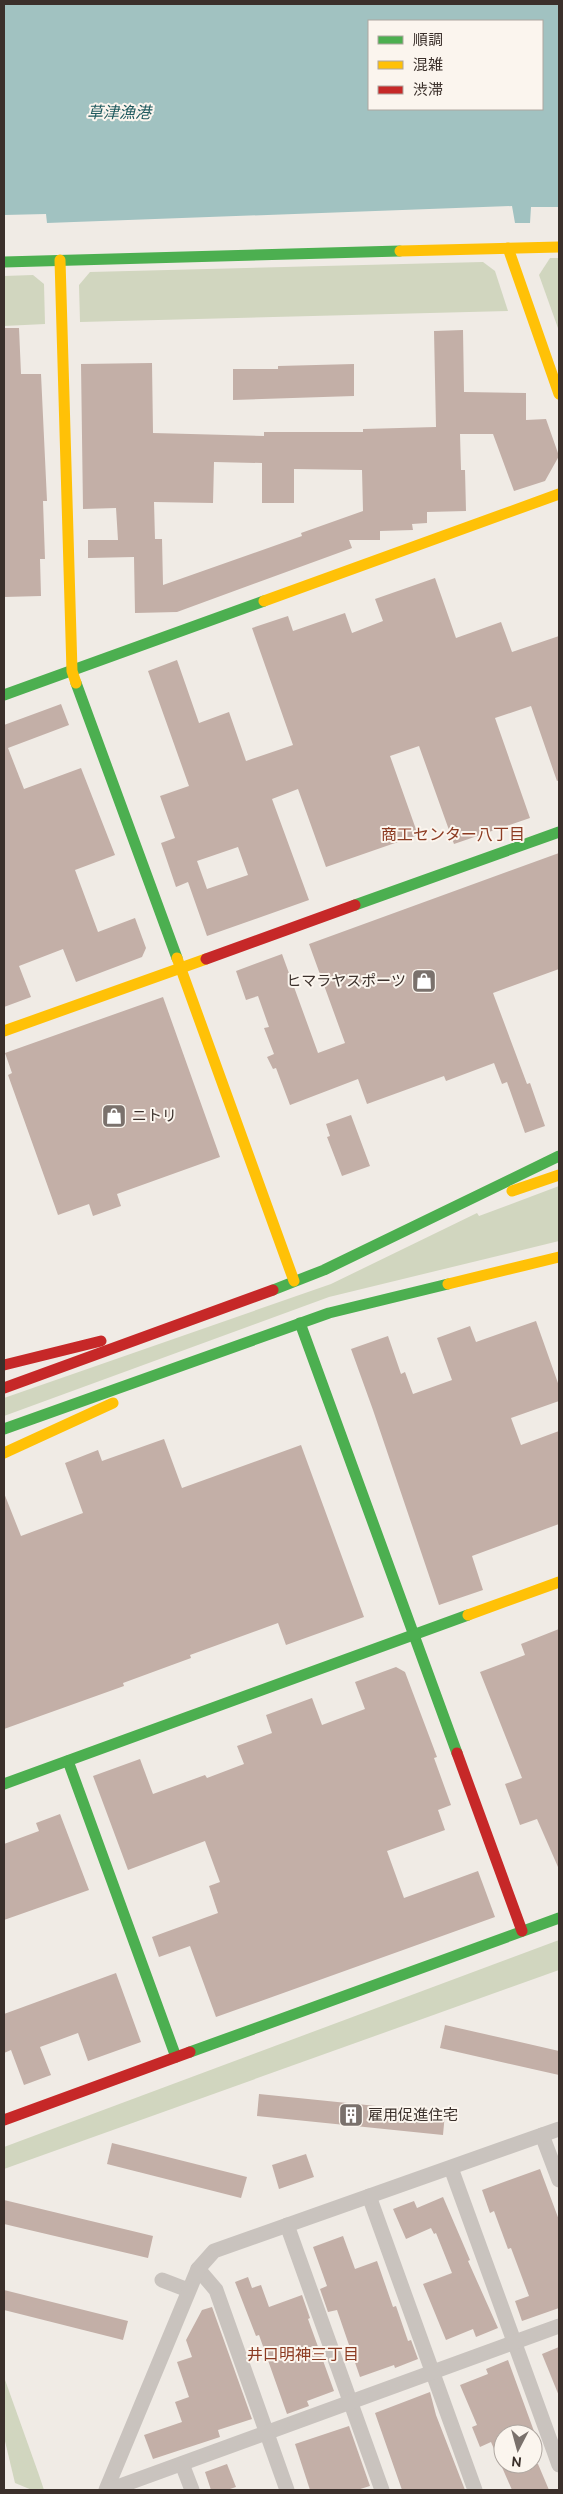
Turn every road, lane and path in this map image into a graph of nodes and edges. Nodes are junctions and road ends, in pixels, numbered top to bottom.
1 (559, 247) edge
2 (508, 248) junction
3 (60, 260) junction
4 (4, 262) edge
5 (559, 394) edge
6 (559, 494) edge
7 (72, 671) junction
8 (4, 695) edge
9 (559, 832) edge
10 (181, 968) junction
11 (4, 1031) edge
12 (559, 1156) edge
13 (559, 1175) edge
14 (436, 1216) junction
15 (559, 1257) edge
16 (294, 1281) junction
17 (209, 1314) junction
18 (300, 1323) junction
19 (236, 1348) junction
20 (4, 1365) edge
21 (4, 1388) edge
22 (4, 1429) edge
23 (4, 1453) edge
24 (559, 1582) edge
25 (414, 1634) junction
26 (68, 1761) junction
27 (4, 1784) edge
28 (559, 1918) edge
29 (522, 1931) junction
30 (176, 2057) junction
31 (4, 2120) edge
32 (559, 2129) edge
33 (542, 2135) junction
34 (451, 2168) junction
35 (559, 2180) edge
36 (369, 2196) junction
37 (287, 2226) junction
38 (198, 2269) junction
39 (162, 2280) dead end
40 (188, 2290) junction
41 (559, 2326) edge
42 (514, 2341) junction
43 (434, 2371) junction
44 (350, 2402) junction
45 (553, 2429) edge
46 (266, 2432) junction
47 (182, 2464) junction
48 (559, 2465) edge
49 (108, 2490) edge
50 (192, 2490) edge
51 (287, 2490) edge
52 (382, 2490) edge
53 (475, 2490) edge

1 - 2 street
2 - 3 street
2 - 5 street
3 - 4 street
3 - 7 street
6 - 7 street
7 - 8 street
7 - 10 street
9 - 10 street
10 - 11 street
10 - 16 street
12 - 14 street
13 - 14 street
14 - 16 street
15 - 18 street
16 - 17 street
17 - 20 street
17 - 21 street
18 - 19 street
18 - 25 street
19 - 22 street
19 - 23 street
24 - 25 street
25 - 26 street
25 - 29 street
26 - 27 street
26 - 30 street
28 - 29 street
29 - 30 street
30 - 31 street
32 - 33 street
33 - 34 street
33 - 35 street
34 - 36 street
34 - 42 street
36 - 37 street
36 - 43 street
37 - 38 street
37 - 44 street
38 - 40 street
38 - 46 street
39 - 40 street
40 - 49 street
41 - 42 street
42 - 43 street
42 - 45 street
43 - 44 street
43 - 53 street
44 - 46 street
44 - 52 street
45 - 48 street
46 - 47 street
46 - 51 street
47 - 49 street
47 - 50 street

